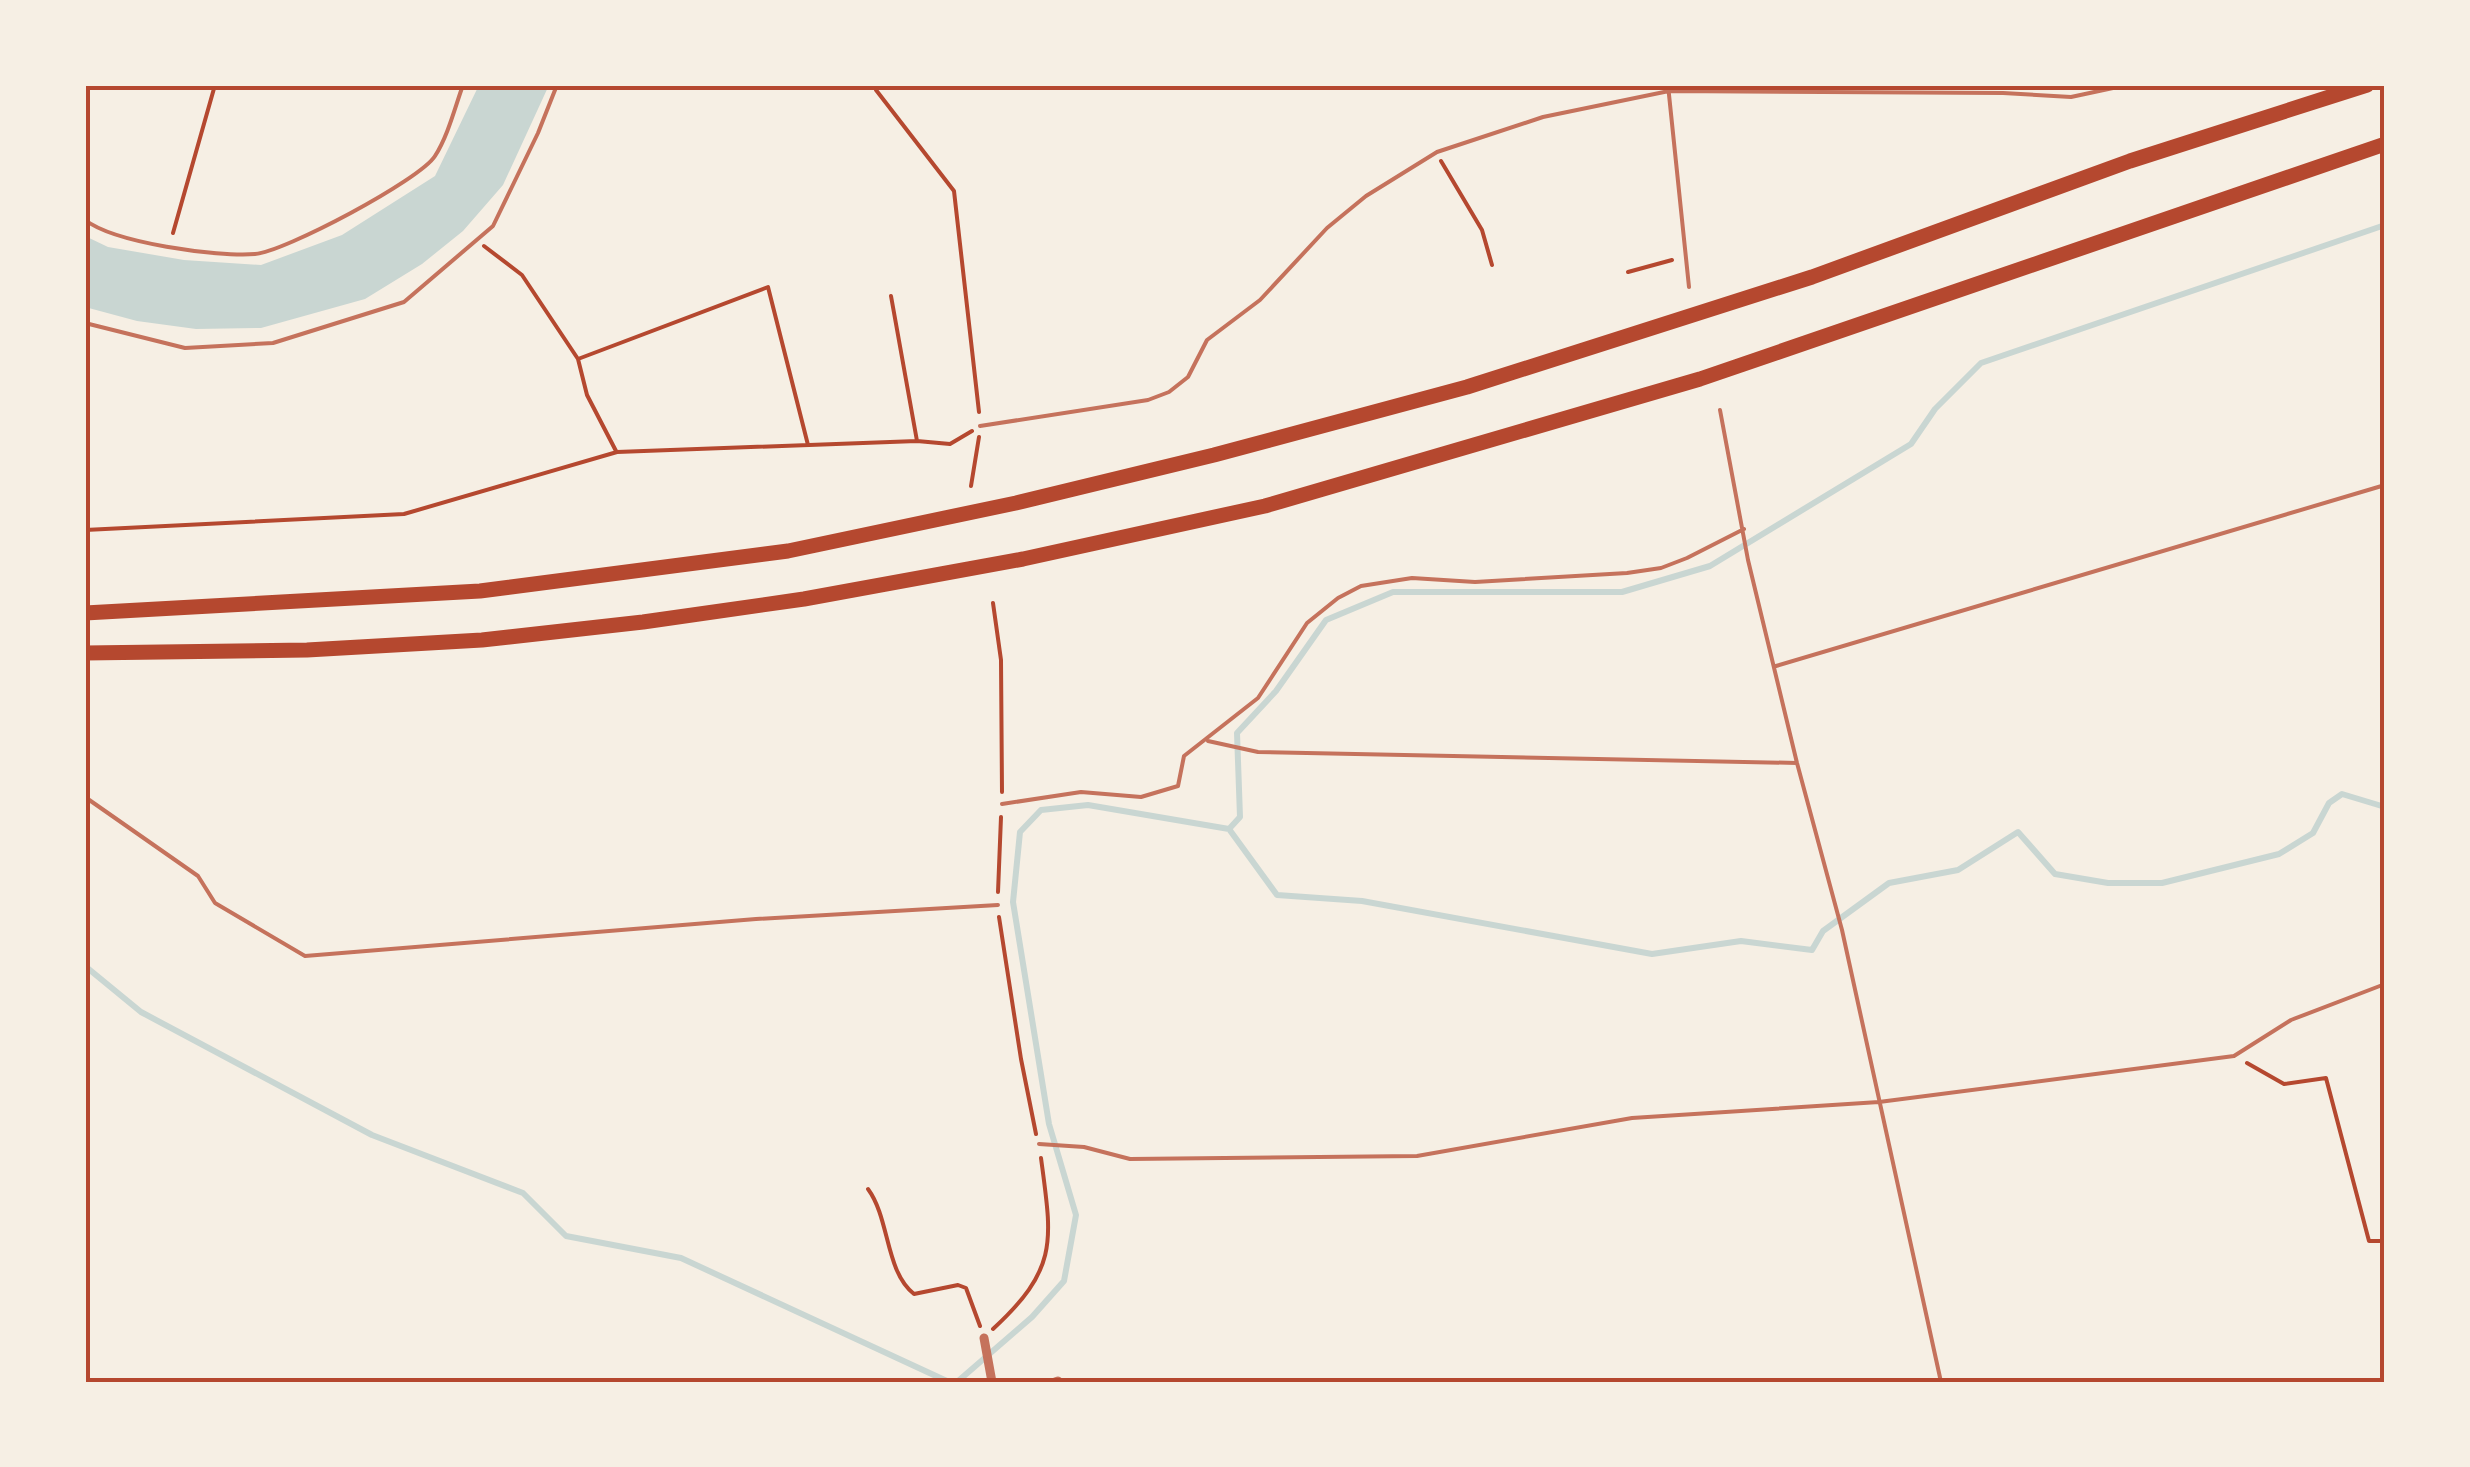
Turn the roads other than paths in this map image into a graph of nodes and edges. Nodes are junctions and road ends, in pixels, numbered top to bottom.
1 (464, 85) edge
2 (557, 85) edge
3 (2128, 85) edge
4 (2367, 85) edge
5 (1669, 88) edge
6 (2385, 144) edge
7 (85, 220) edge
8 (1690, 287) dead end
9 (85, 323) edge
10 (1720, 410) dead end
11 (980, 426) road end
12 (2385, 485) edge
13 (1744, 529) junction
14 (85, 614) edge
15 (85, 653) edge
16 (1776, 666) junction
17 (1206, 740) junction
18 (1797, 763) junction
19 (85, 797) edge
20 (1002, 804) road end
21 (998, 906) road end
22 (2385, 984) edge
23 (1880, 1102) junction
24 (1038, 1144) road end
25 (984, 1338) road end
26 (992, 1382) edge
27 (1942, 1382) edge

1 - 7 lane
2 - 9 lane
3 - 5 lane
4 - 14 highway
5 - 8 lane
5 - 11 lane
6 - 15 highway
10 - 13 lane
12 - 16 lane
13 - 16 lane
13 - 17 lane
16 - 18 lane
17 - 18 lane
17 - 20 lane
18 - 23 lane
19 - 21 lane
22 - 23 lane
23 - 24 lane
23 - 27 lane
25 - 26 street

